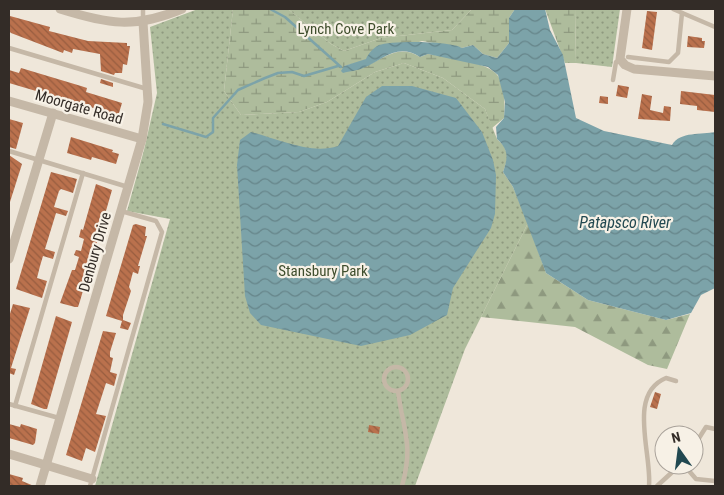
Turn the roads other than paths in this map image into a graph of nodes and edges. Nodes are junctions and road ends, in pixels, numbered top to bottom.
1 (60, 9) edge
2 (143, 9) edge
3 (182, 9) edge
4 (627, 9) edge
5 (673, 9) edge
6 (682, 13) junction
7 (144, 22) junction
8 (715, 27) edge
9 (9, 48) edge
10 (624, 58) junction
11 (715, 76) edge
12 (613, 80) dead end
13 (148, 90) junction
14 (9, 101) edge
15 (53, 114) junction
16 (142, 139) junction
17 (9, 150) edge
18 (39, 160) junction
19 (83, 173) junction
20 (128, 187) junction
21 (122, 211) junction
22 (9, 259) edge
23 (676, 381) dead end
24 (398, 391) junction
25 (9, 404) edge
26 (15, 406) junction
27 (60, 418) junction
28 (715, 429) edge
29 (704, 431) edge
30 (9, 454) edge
31 (46, 465) junction
32 (669, 475) edge
33 (693, 475) edge
34 (91, 482) edge
35 (715, 482) edge
36 (40, 486) edge
37 (402, 486) edge
38 (649, 486) edge
39 (657, 486) edge

1 - 7 street
2 - 7 lane
3 - 7 street
4 - 10 street
5 - 6 lane
6 - 8 lane
6 - 10 lane
7 - 13 street, Denbury Drive
9 - 13 lane
10 - 11 street
10 - 12 lane
13 - 16 street, Denbury Drive
14 - 15 street, Moorgate Road
15 - 16 street, Moorgate Road
15 - 18 street
16 - 20 street, Denbury Drive
17 - 18 lane
18 - 19 lane
18 - 22 street
19 - 20 lane
19 - 26 lane
20 - 21 street, Denbury Drive
21 - 27 street, Denbury Drive
21 - 34 lane
23 - 38 lane
24 - 24 lane
24 - 37 lane
25 - 26 lane
26 - 27 lane
27 - 31 street, Denbury Drive
28 - 29 lane
30 - 31 street
31 - 34 street
31 - 36 street, Denbury Drive
32 - 39 lane
33 - 35 lane

